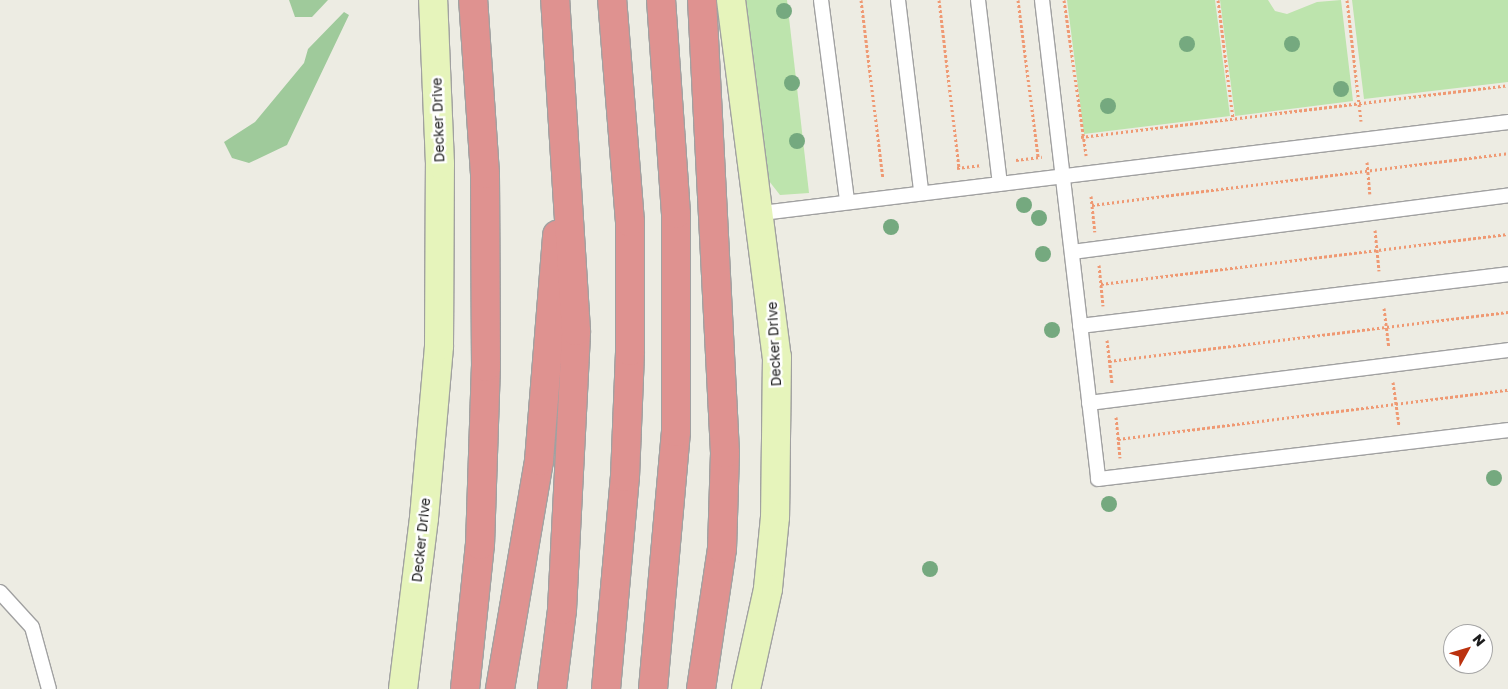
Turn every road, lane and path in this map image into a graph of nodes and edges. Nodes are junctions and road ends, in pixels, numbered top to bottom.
1 (433, 0) edge
2 (474, 0) edge
3 (612, 0) edge
4 (661, 0) edge
5 (702, 0) edge
6 (731, 0) edge
7 (821, 0) edge
8 (861, 0) edge
9 (898, 0) edge
10 (939, 0) edge
11 (978, 0) edge
12 (1018, 0) edge
13 (1042, 0) edge
14 (1064, 0) edge
15 (1218, 0) edge
16 (1347, 0) edge
17 (556, 7) edge
18 (1508, 85) edge
19 (1358, 104) junction
20 (1233, 119) junction
21 (1508, 122) edge
22 (1362, 125) dead end
23 (1081, 137) junction
24 (1078, 152) dead end
25 (1508, 153) edge
26 (1038, 157) dead end
27 (1367, 162) dead end
28 (959, 168) dead end
29 (1367, 170) junction
30 (883, 178) dead end
31 (1063, 178) junction
32 (1000, 184) junction
33 (921, 192) junction
34 (1508, 195) edge
35 (1371, 199) dead end
36 (847, 200) junction
37 (1092, 205) dead end
38 (762, 213) junction
39 (1374, 224) dead end
40 (1508, 234) edge
41 (1377, 251) junction
42 (1072, 252) junction
43 (1508, 274) edge
44 (1380, 277) dead end
45 (1101, 284) dead end
46 (1383, 300) dead end
47 (1508, 312) edge
48 (1080, 326) junction
49 (1386, 327) junction
50 (1508, 350) edge
51 (1390, 354) dead end
52 (1109, 361) dead end
53 (1393, 377) dead end
54 (1508, 390) edge
55 (1396, 403) junction
56 (1089, 404) junction
57 (1399, 428) dead end
58 (1508, 430) edge
59 (1118, 438) dead end
60 (0, 592) edge
61 (49, 689) edge
62 (403, 689) edge
63 (465, 689) edge
64 (500, 689) edge
65 (552, 689) edge
66 (606, 689) edge
67 (654, 689) edge
68 (701, 689) edge
69 (746, 689) edge

1 - 62 main road, Decker Drive
2 - 63 highway
3 - 66 highway
4 - 67 highway
5 - 68 highway
6 - 38 main road, Decker Drive
7 - 36 lane
8 - 30 path
9 - 33 lane
10 - 28 path
11 - 32 lane
12 - 26 path
13 - 31 lane
14 - 23 path
15 - 20 path
16 - 19 path
17 - 64 highway
17 - 65 highway
18 - 19 path
19 - 20 path
19 - 22 path
20 - 23 path
21 - 31 lane
23 - 24 path
25 - 29 path
27 - 29 path
29 - 35 path
29 - 37 path
31 - 32 lane
31 - 42 lane
32 - 33 lane
33 - 36 lane
34 - 42 lane
36 - 38 lane
38 - 69 main road, Decker Drive
39 - 41 path
40 - 41 path
41 - 44 path
41 - 45 path
42 - 48 lane
43 - 48 lane
46 - 49 path
47 - 49 path
48 - 56 lane
49 - 51 path
49 - 52 path
50 - 56 lane
53 - 55 path
54 - 55 path
55 - 57 path
55 - 59 path
56 - 58 lane
60 - 61 lane

